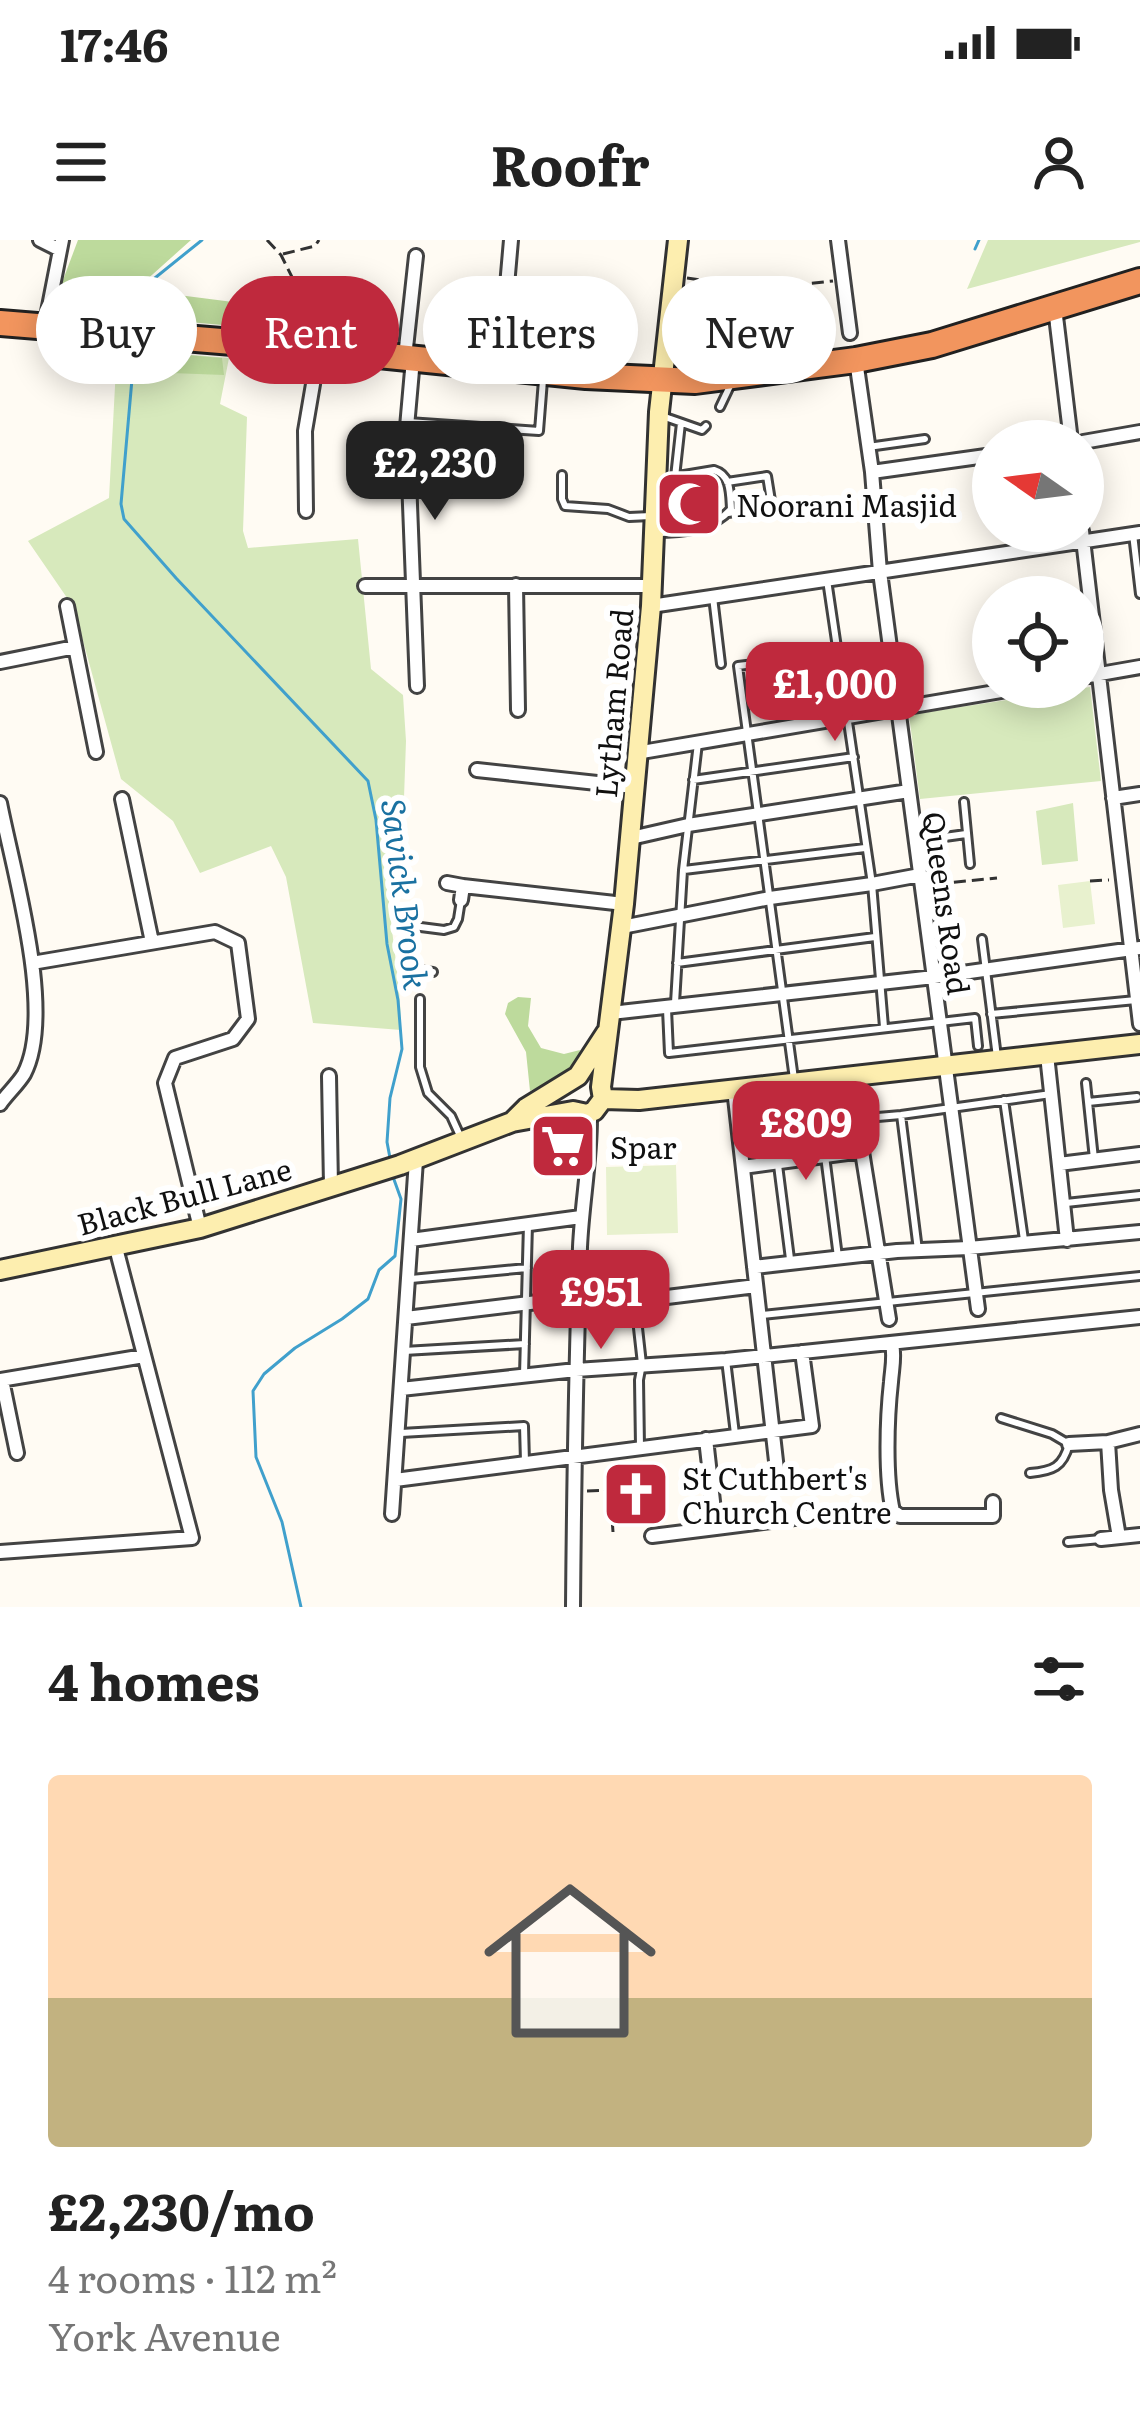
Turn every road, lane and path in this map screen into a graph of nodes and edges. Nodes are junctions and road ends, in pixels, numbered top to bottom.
1 (40, 240) edge
2 (267, 240) edge
3 (319, 240) edge
4 (511, 240) edge
5 (678, 240) edge
6 (838, 240) edge
7 (61, 245) edge
8 (281, 254) junction
9 (416, 256) dead end
10 (55, 276) edge
11 (292, 276) edge
12 (508, 276) edge
13 (674, 276) edge
14 (842, 280) junction
15 (836, 281) edge
16 (1140, 281) edge
17 (1055, 308) junction
18 (0, 323) edge
19 (36, 326) edge
20 (850, 333) dead end
21 (399, 358) edge
22 (409, 359) junction
23 (423, 360) edge
24 (856, 360) junction
25 (836, 363) edge
26 (638, 378) edge
27 (662, 380) joint
28 (313, 384) edge
29 (543, 384) edge
30 (731, 384) edge
31 (720, 407) dead end
32 (658, 415) junction
33 (1068, 420) edge
34 (408, 422) junction
35 (681, 423) junction
36 (706, 426) dead end
37 (1140, 432) edge
38 (1104, 438) edge
39 (925, 439) dead end
40 (868, 447) junction
41 (972, 458) edge
42 (872, 472) junction
43 (562, 475) dead end
44 (666, 478) junction
45 (727, 482) junction
46 (306, 511) dead end
47 (728, 513) junction
48 (655, 524) junction
49 (1136, 533) edge
50 (1104, 535) edge
51 (992, 552) edge
52 (880, 572) junction
53 (826, 580) junction
54 (414, 585) junction
55 (516, 585) junction
56 (365, 586) dead end
57 (1140, 595) edge
58 (651, 596) junction
59 (713, 597) junction
60 (67, 606) dead end
61 (75, 647) junction
62 (836, 654) junction
63 (0, 662) edge
64 (722, 664) dead end
65 (1140, 667) edge
66 (1104, 673) edge
67 (417, 686) dead end
68 (972, 696) edge
69 (1103, 708) edge
70 (898, 709) junction
71 (518, 710) dead end
72 (848, 717) junction
73 (748, 734) junction
74 (698, 743) junction
75 (97, 752) dead end
76 (636, 753) junction
77 (854, 757) junction
78 (477, 770) dead end
79 (753, 772) junction
80 (693, 780) junction
81 (634, 787) junction
82 (909, 791) junction
83 (1140, 794) edge
84 (1113, 798) junction
85 (122, 799) dead end
86 (859, 799) junction
87 (964, 802) dead end
88 (0, 803) edge
89 (759, 814) junction
90 (688, 825) junction
91 (967, 834) junction
92 (631, 838) junction
93 (916, 841) junction
94 (4, 848) edge
95 (865, 848) junction
96 (766, 861) junction
97 (970, 864) dead end
98 (683, 870) junction
99 (997, 878) dead end
100 (921, 880) junction
101 (1123, 880) junction
102 (1090, 881) dead end
103 (447, 884) dead end
104 (872, 884) junction
105 (462, 893) junction
106 (770, 898) junction
107 (624, 904) junction
108 (680, 917) junction
109 (622, 927) junction
110 (874, 937) junction
111 (982, 939) dead end
112 (152, 942) junction
113 (1136, 949) edge
114 (776, 950) junction
115 (32, 963) junction
116 (676, 963) junction
117 (986, 970) junction
118 (433, 972) dead end
119 (934, 977) junction
120 (879, 984) junction
121 (782, 994) junction
122 (420, 999) dead end
123 (1139, 999) edge
124 (671, 1007) junction
125 (991, 1014) junction
126 (610, 1021) junction
127 (940, 1022) junction
128 (1140, 1024) edge
129 (884, 1027) junction
130 (788, 1037) junction
131 (1140, 1044) edge
132 (979, 1046) dead end
133 (1047, 1055) junction
134 (998, 1060) junction
135 (946, 1066) junction
136 (329, 1076) dead end
137 (850, 1077) junction
138 (572, 1080) junction
139 (795, 1083) junction
140 (1086, 1083) dead end
141 (734, 1089) junction
142 (602, 1093) junction
143 (1051, 1094) junction
144 (1137, 1097) dead end
145 (1004, 1100) junction
146 (1088, 1102) junction
147 (0, 1104) edge
148 (951, 1107) junction
149 (580, 1113) junction
150 (902, 1114) junction
151 (857, 1119) junction
152 (512, 1122) junction
153 (738, 1129) junction
154 (462, 1142) junction
155 (862, 1151) junction
156 (1140, 1154) edge
157 (825, 1156) junction
158 (1094, 1159) junction
159 (778, 1162) junction
160 (1059, 1164) junction
161 (399, 1165) junction
162 (742, 1167) junction
163 (331, 1186) junction
164 (1140, 1195) edge
165 (1063, 1203) junction
166 (581, 1216) junction
167 (529, 1224) junction
168 (200, 1228) junction
169 (1140, 1232) edge
170 (411, 1240) junction
171 (1067, 1240) junction
172 (1024, 1244) junction
173 (116, 1248) junction
174 (969, 1248) junction
175 (918, 1250) junction
176 (878, 1253) junction
177 (838, 1258) junction
178 (790, 1263) junction
179 (754, 1267) junction
180 (527, 1268) junction
181 (0, 1270) edge
182 (1140, 1276) edge
183 (408, 1279) junction
184 (756, 1286) junction
185 (975, 1292) junction
186 (635, 1301) junction
187 (526, 1303) junction
188 (579, 1303) junction
189 (886, 1303) junction
190 (978, 1309) dead end
191 (760, 1316) junction
192 (1140, 1317) edge
193 (406, 1318) junction
194 (889, 1318) dead end
195 (892, 1343) junction
196 (525, 1344) junction
197 (404, 1351) junction
198 (802, 1352) junction
199 (764, 1355) junction
200 (144, 1356) junction
201 (726, 1360) junction
202 (642, 1364) junction
203 (576, 1370) junction
204 (524, 1375) junction
205 (1, 1380) edge
206 (401, 1389) junction
207 (1001, 1418) dead end
208 (772, 1430) junction
209 (398, 1433) junction
210 (1140, 1434) edge
211 (735, 1436) junction
212 (706, 1439) junction
213 (1108, 1442) junction
214 (1070, 1444) junction
215 (640, 1447) junction
216 (17, 1454) dead end
217 (573, 1455) junction
218 (525, 1462) junction
219 (777, 1470) dead end
220 (1030, 1473) dead end
221 (395, 1480) junction
222 (573, 1491) junction
223 (993, 1502) dead end
224 (392, 1514) dead end
225 (826, 1514) dead end
226 (716, 1528) junction
227 (613, 1532) dead end
228 (1140, 1535) edge
229 (652, 1536) dead end
230 (1119, 1537) junction
231 (1101, 1539) joint
232 (1068, 1542) dead end
233 (0, 1552) edge
234 (573, 1607) edge

1 - 7 street
2 - 8 path
3 - 8 path
4 - 12 street
5 - 13 street, Lytham Road
6 - 14 street
7 - 10 street
8 - 11 path
9 - 22 street
14 - 15 path
14 - 20 street
16 - 17 highway
17 - 24 highway
17 - 33 street
18 - 19 highway
21 - 22 highway
22 - 23 highway
22 - 34 street
24 - 25 highway
24 - 40 street, Queens Road
26 - 27 highway
27 - 32 street, Lytham Road
28 - 46 street
29 - 34 lane
30 - 31 lane
32 - 35 lane
32 - 44 street, Lytham Road
34 - 54 street
35 - 36 lane
35 - 44 lane
37 - 38 street
39 - 40 lane
40 - 42 street, Queens Road
41 - 42 street
42 - 52 street, Queens Road
43 - 48 lane
44 - 45 lane
44 - 48 street, Lytham Road
45 - 47 lane
45 - 47 lane
47 - 48 lane
48 - 58 street, Lytham Road
49 - 50 street
49 - 57 lane
51 - 52 street
52 - 53 street
52 - 70 street, Queens Road
53 - 59 street
53 - 62 lane
54 - 55 street
54 - 56 street
54 - 67 street
55 - 58 street
55 - 71 street
58 - 59 street
58 - 76 street, Lytham Road
59 - 64 lane
60 - 61 street
61 - 63 street
61 - 75 street
62 - 72 lane
62 - 73 lane
65 - 66 street
68 - 70 street
69 - 84 street
70 - 72 street
70 - 82 street, Queens Road
72 - 73 street
72 - 77 lane
73 - 74 street
73 - 79 lane
74 - 76 street
74 - 80 lane
76 - 81 street, Lytham Road
77 - 79 lane
77 - 86 lane
78 - 81 street
79 - 80 lane
79 - 89 lane
80 - 90 lane
81 - 92 street, Lytham Road
82 - 86 street
82 - 93 street, Queens Road
83 - 84 street
84 - 101 street
85 - 112 street
86 - 89 street
86 - 95 lane
87 - 91 lane
88 - 94 street
89 - 90 street
89 - 96 lane
90 - 92 street
90 - 98 lane
91 - 93 lane
91 - 97 lane
92 - 107 street, Lytham Road
93 - 100 street, Queens Road
94 - 115 street
95 - 96 lane
95 - 104 lane
96 - 98 lane
96 - 106 lane
98 - 108 lane
99 - 100 path
100 - 104 street
100 - 119 street, Queens Road
101 - 102 path
101 - 113 street
103 - 105 street
104 - 106 street
104 - 110 lane
105 - 107 street
105 - 118 lane
106 - 108 street
106 - 114 lane
107 - 109 street, Lytham Road
108 - 109 street
108 - 116 lane
109 - 126 street, Lytham Road
110 - 114 lane
110 - 120 lane
111 - 117 lane
112 - 115 street
112 - 168 street
113 - 117 street
113 - 123 street
114 - 116 lane
114 - 121 lane
115 - 147 street
116 - 124 lane
117 - 119 street
117 - 125 lane
119 - 120 street
119 - 127 street, Queens Road
120 - 121 street
120 - 129 lane
121 - 124 street
121 - 130 lane
122 - 154 lane
123 - 125 lane
123 - 128 street
124 - 126 street
124 - 130 lane
125 - 134 lane
126 - 138 street, Lytham Road
126 - 142 street, Lytham Road
127 - 129 lane
127 - 132 lane
127 - 135 street, Queens Road
129 - 130 lane
130 - 139 lane
131 - 133 street
133 - 134 street
133 - 143 street
134 - 135 street
135 - 137 street
135 - 148 street, Queens Road
136 - 163 street
137 - 139 street
137 - 151 street
138 - 142 street
138 - 149 street
138 - 152 street, Black Bull Lane
139 - 141 street
140 - 146 lane
141 - 142 street
141 - 153 street
142 - 149 street
143 - 145 lane
143 - 160 street
144 - 146 lane
145 - 148 lane
145 - 172 lane
146 - 158 lane
148 - 150 lane
148 - 174 street, Queens Road
149 - 152 street, Black Bull Lane
149 - 166 street
150 - 151 lane
150 - 175 lane
151 - 153 lane
151 - 155 street
152 - 154 street, Black Bull Lane
153 - 162 street
154 - 161 street, Black Bull Lane
155 - 157 street
155 - 176 street
156 - 158 street
157 - 159 street
157 - 177 lane
158 - 160 street
159 - 162 street
159 - 178 lane
160 - 165 street
161 - 163 street, Black Bull Lane
161 - 170 street
162 - 179 street
163 - 168 street, Black Bull Lane
164 - 165 lane
165 - 171 street
166 - 167 street
166 - 188 street
167 - 170 street
167 - 180 lane
168 - 173 street, Black Bull Lane
169 - 171 street
170 - 183 street
171 - 172 street
172 - 174 street
173 - 181 street, Black Bull Lane
173 - 200 street
174 - 175 street
174 - 185 street, Queens Road
175 - 176 street
176 - 177 street
176 - 189 street
177 - 178 street
178 - 179 street
179 - 184 street
180 - 183 lane
180 - 187 lane
182 - 185 lane
183 - 193 street
184 - 186 street
184 - 191 street
185 - 189 lane
185 - 190 street, Queens Road
186 - 188 street
186 - 202 lane
187 - 188 street
187 - 193 street
187 - 196 lane
188 - 203 street
189 - 191 lane
189 - 194 street
191 - 199 street
192 - 195 street
193 - 197 street
195 - 198 street
195 - 223 street
196 - 197 lane
196 - 204 lane
197 - 206 street
198 - 199 street
198 - 208 street
199 - 201 street
199 - 208 street
200 - 205 street
200 - 233 street
201 - 202 street
201 - 211 lane
202 - 203 street
202 - 215 lane
203 - 204 street
203 - 217 street
204 - 206 street
205 - 216 street
206 - 209 street
207 - 214 lane
208 - 211 street
208 - 219 street
209 - 218 lane
209 - 221 street
210 - 213 street
211 - 212 street
212 - 215 street
212 - 226 street
213 - 214 street
213 - 230 street
214 - 220 lane
215 - 217 street
217 - 218 street
217 - 222 street
218 - 221 street
221 - 224 street
222 - 227 path
222 - 234 street
225 - 226 street
226 - 229 street
228 - 230 street
230 - 231 street
231 - 232 lane

